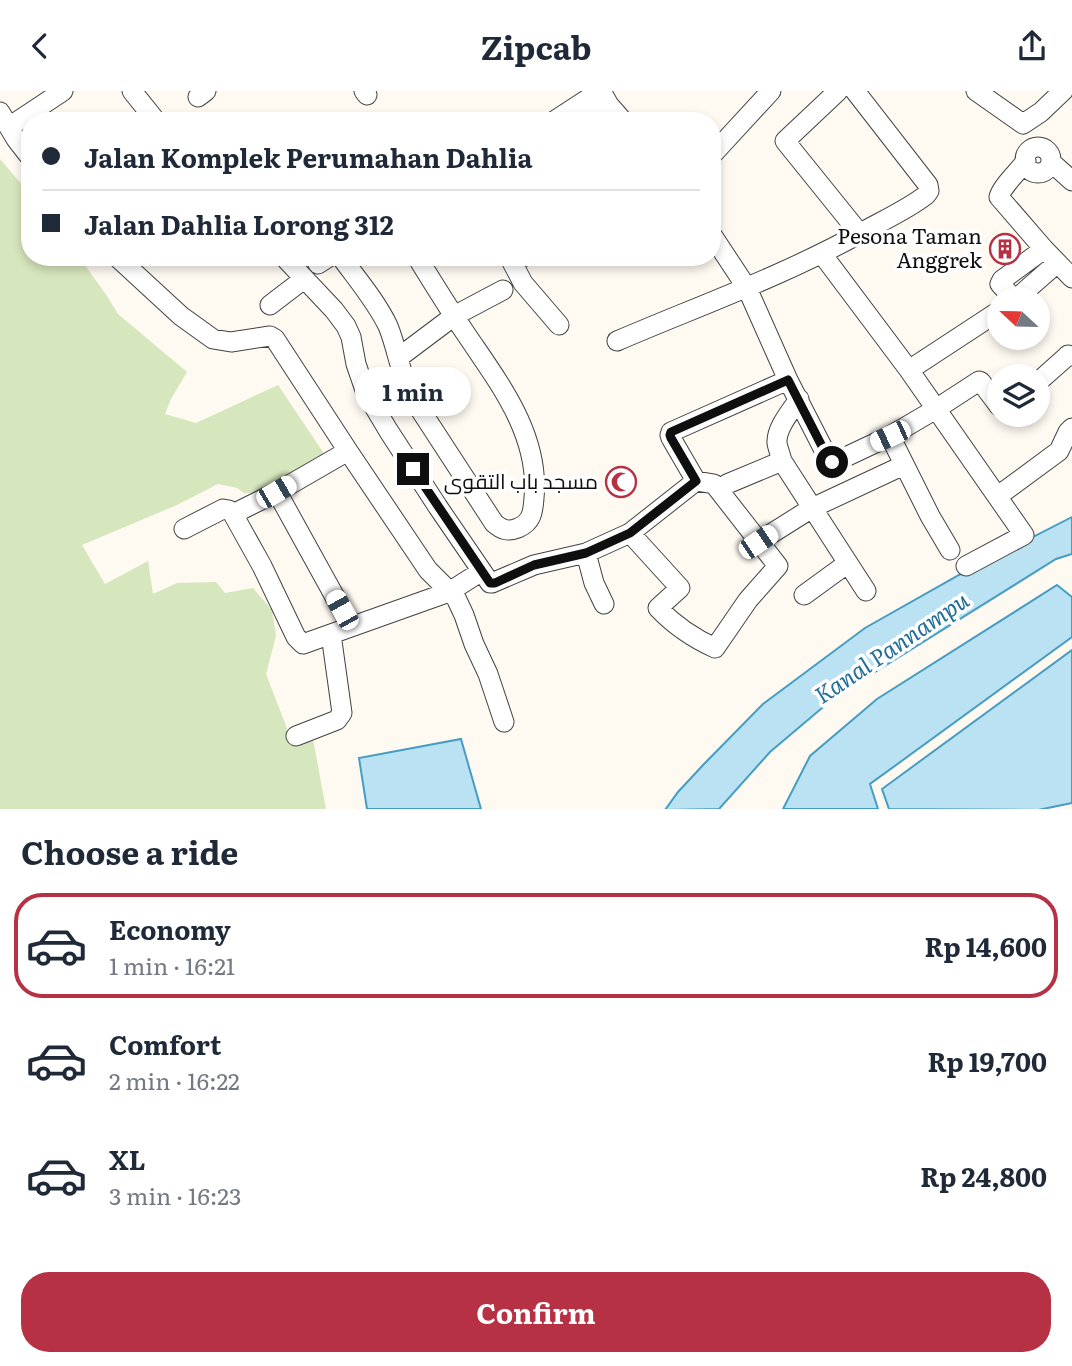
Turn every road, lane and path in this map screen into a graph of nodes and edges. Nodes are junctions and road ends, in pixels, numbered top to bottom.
1 (64, 91) edge
2 (132, 91) edge
3 (771, 91) edge
4 (838, 91) edge
5 (855, 91) edge
6 (976, 91) edge
7 (1063, 91) edge
8 (604, 95) edge
9 (149, 112) edge
10 (573, 112) edge
11 (590, 112) edge
12 (616, 112) edge
13 (1041, 112) junction
14 (5, 119) edge
15 (1023, 124) junction
16 (21, 143) edge
17 (721, 145) edge
18 (1042, 165) edge
19 (860, 234) junction
20 (721, 249) edge
21 (822, 254) junction
22 (1051, 256) junction
23 (127, 266) edge
24 (292, 266) edge
25 (348, 266) edge
26 (422, 266) edge
27 (514, 266) edge
28 (1072, 278) edge
29 (304, 279) junction
30 (1003, 287) edge
31 (747, 288) junction
32 (503, 290) dead end
33 (270, 305) dead end
34 (454, 316) junction
35 (987, 319) edge
36 (559, 325) dead end
37 (617, 341) dead end
38 (1072, 356) edge
39 (398, 358) junction
40 (909, 370) junction
41 (1050, 371) edge
42 (788, 380) junction
43 (987, 390) edge
44 (799, 400) junction
45 (936, 409) junction
46 (1072, 428) edge
47 (890, 436) junction
48 (348, 451) junction
49 (780, 452) junction
50 (904, 465) junction
51 (696, 481) junction
52 (727, 484) dead end
53 (276, 492) junction
54 (998, 496) junction
55 (812, 508) junction
56 (233, 514) junction
57 (184, 529) dead end
58 (630, 533) junction
59 (758, 542) junction
60 (950, 550) dead end
61 (579, 554) junction
62 (848, 563) junction
63 (966, 566) dead end
64 (486, 577) junction
65 (866, 591) dead end
66 (449, 592) junction
67 (804, 595) dead end
68 (604, 604) dead end
69 (351, 627) junction
70 (331, 634) junction
71 (504, 722) dead end
72 (296, 736) dead end

1 - 14 street
2 - 9 street
3 - 17 street
4 - 19 street
5 - 19 street
6 - 15 street
7 - 13 street
8 - 10 street
8 - 11 street
8 - 12 street
13 - 15 street
13 - 18 street
14 - 16 street
15 - 18 street
18 - 22 street
19 - 21 street
20 - 31 street
21 - 31 street
21 - 40 street
22 - 28 street
22 - 30 street
23 - 48 street
24 - 29 street
25 - 39 street
26 - 34 street
27 - 36 street
29 - 33 street
29 - 64 street
31 - 37 street
31 - 42 street
32 - 34 street
34 - 39 street
34 - 39 street
35 - 40 street
38 - 41 street
40 - 45 street
42 - 44 street
42 - 51 street
43 - 45 street
44 - 47 street
44 - 49 street
45 - 47 street
45 - 54 street
46 - 54 street
47 - 50 street
48 - 53 street
48 - 66 street
49 - 52 street
49 - 55 street
50 - 55 street
50 - 60 street
51 - 58 street
51 - 59 street
53 - 56 street
53 - 69 street
54 - 63 street
55 - 59 street
55 - 62 street
56 - 57 street
56 - 70 street
58 - 59 street
58 - 61 street
61 - 64 street
61 - 68 street
62 - 65 street
62 - 67 street
64 - 66 street
66 - 69 street
66 - 71 street
69 - 70 street
70 - 72 street

